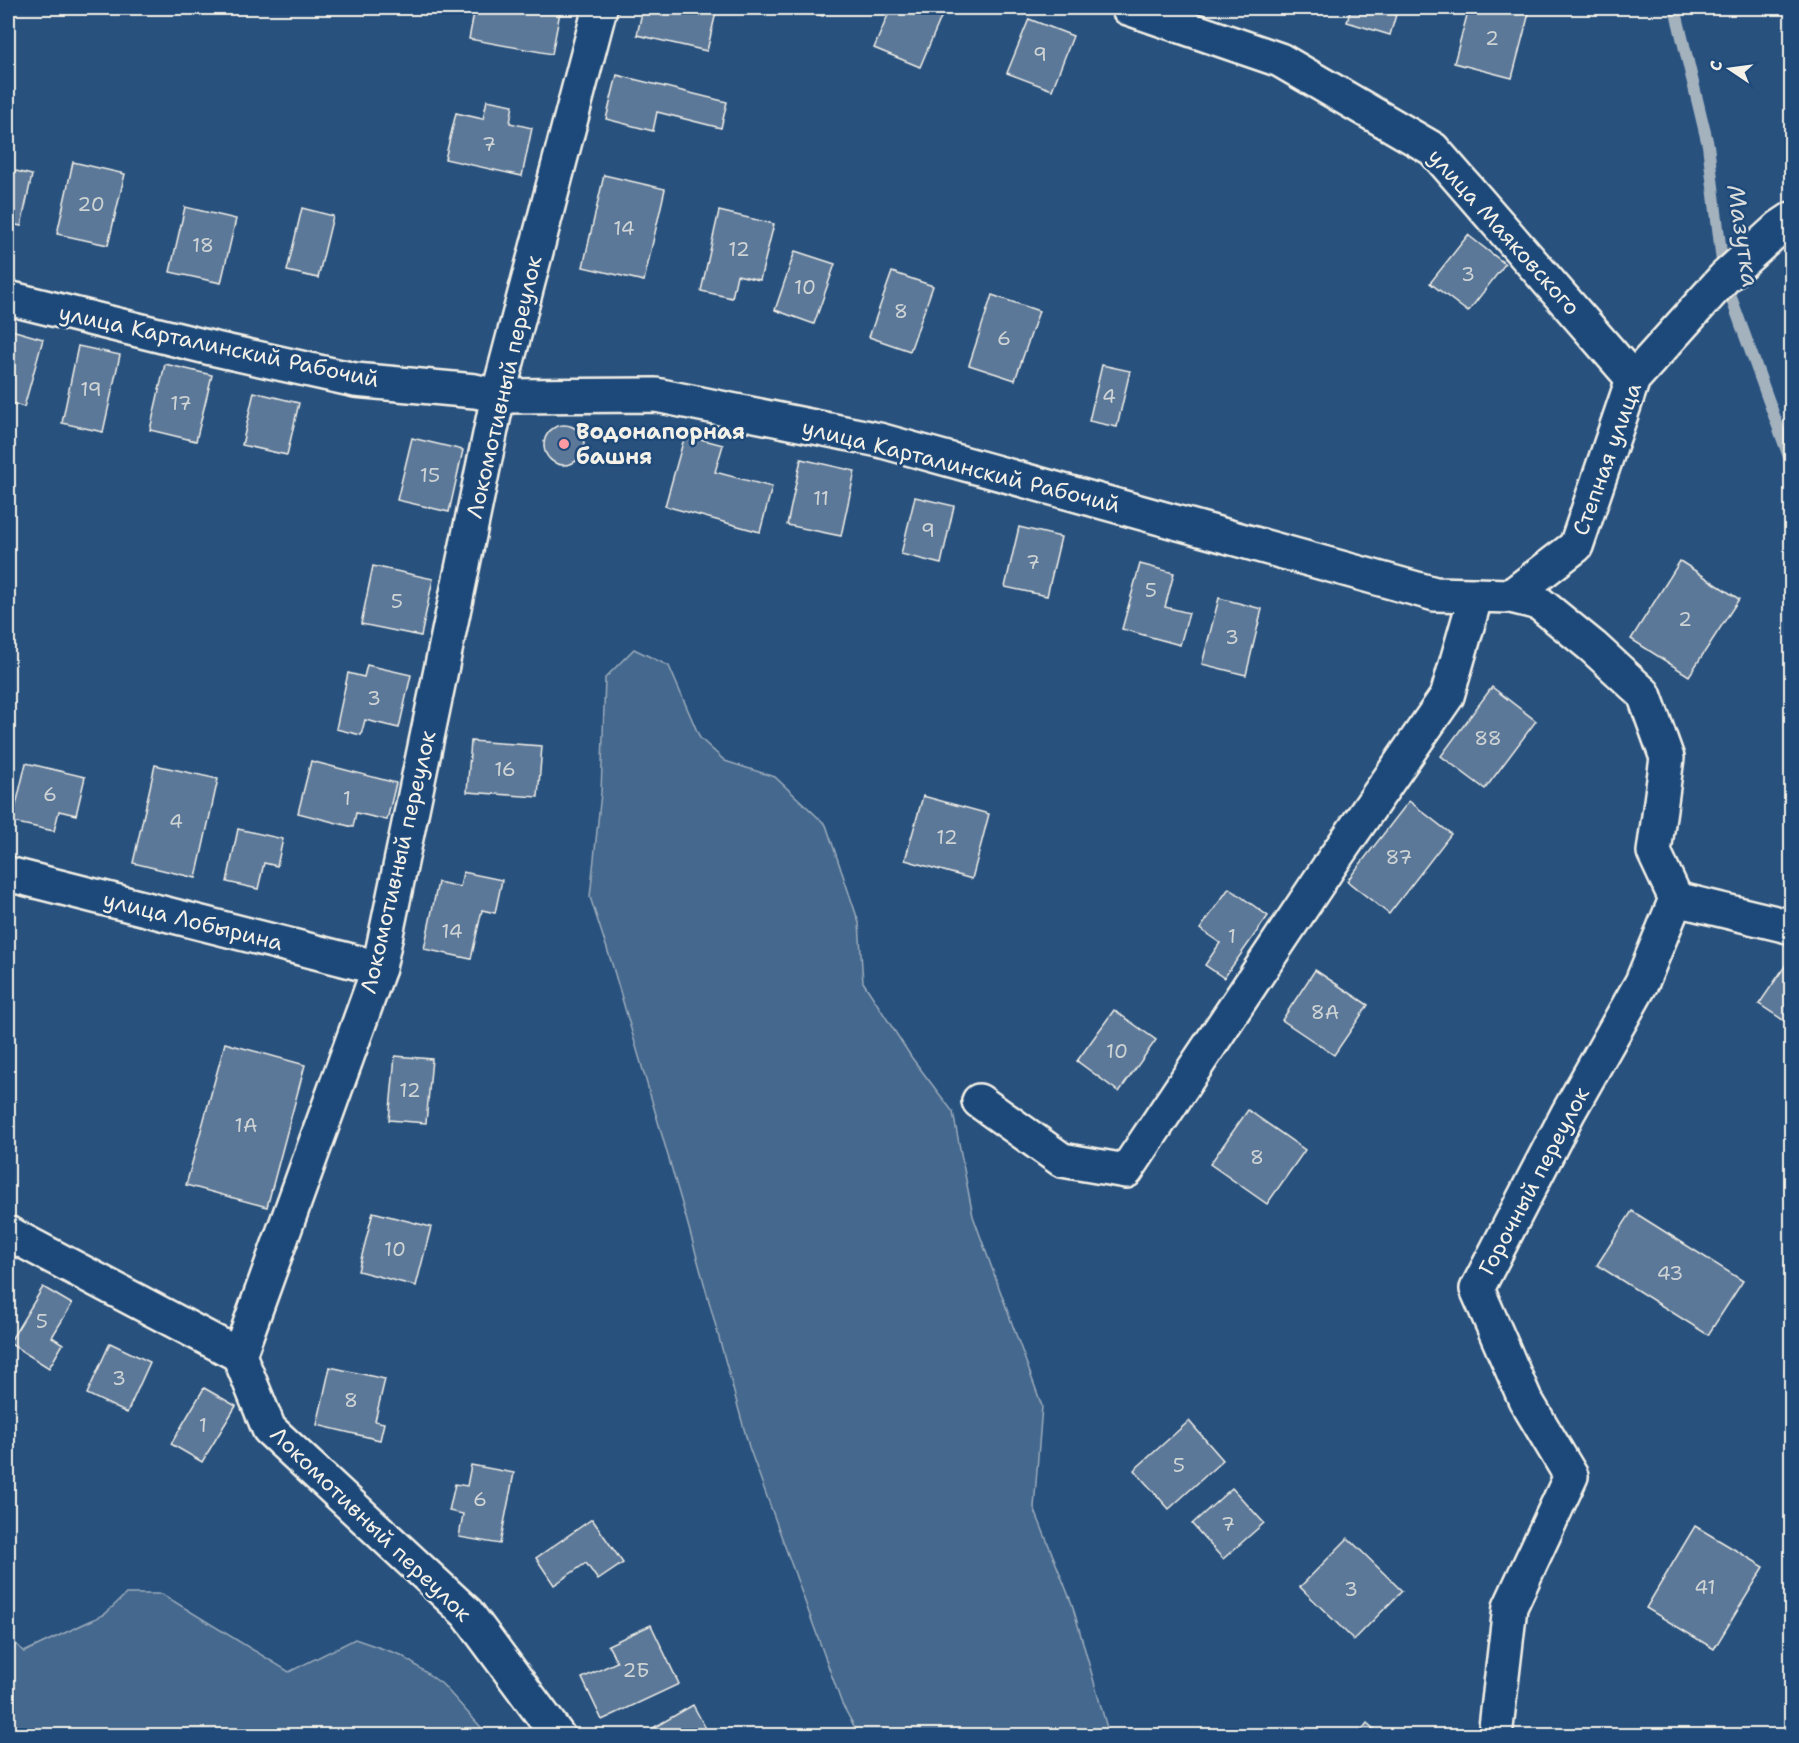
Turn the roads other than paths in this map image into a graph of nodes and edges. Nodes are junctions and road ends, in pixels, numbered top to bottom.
1 (600, 8) edge
2 (1128, 8) edge
3 (1791, 219) edge
4 (8, 298) edge
5 (1633, 379) junction
6 (498, 396) junction
7 (1476, 595) junction
8 (1512, 596) junction
9 (8, 874) edge
10 (1676, 899) junction
11 (1791, 927) edge
12 (379, 968) junction
13 (979, 1101) dead end
14 (8, 1233) edge
15 (239, 1355) junction
16 (558, 1736) edge
17 (1495, 1736) edge

1 - 6 street, Локомотивный переулок
2 - 5 street, улица Маяковского
3 - 5 street, Степная улица
4 - 6 street, улица Карталинский Рабочий
5 - 8 street, Степная улица
6 - 7 street, улица Карталинский Рабочий
6 - 12 street, Локомотивный переулок
7 - 8 street, улица Карталинский Рабочий
7 - 13 street
8 - 10 street, улица Карталинский Рабочий
9 - 12 street, улица Лобырина
10 - 11 street
10 - 17 street, Горочный переулок
12 - 15 street, Локомотивный переулок
14 - 15 street
15 - 16 street, Локомотивный переулок

